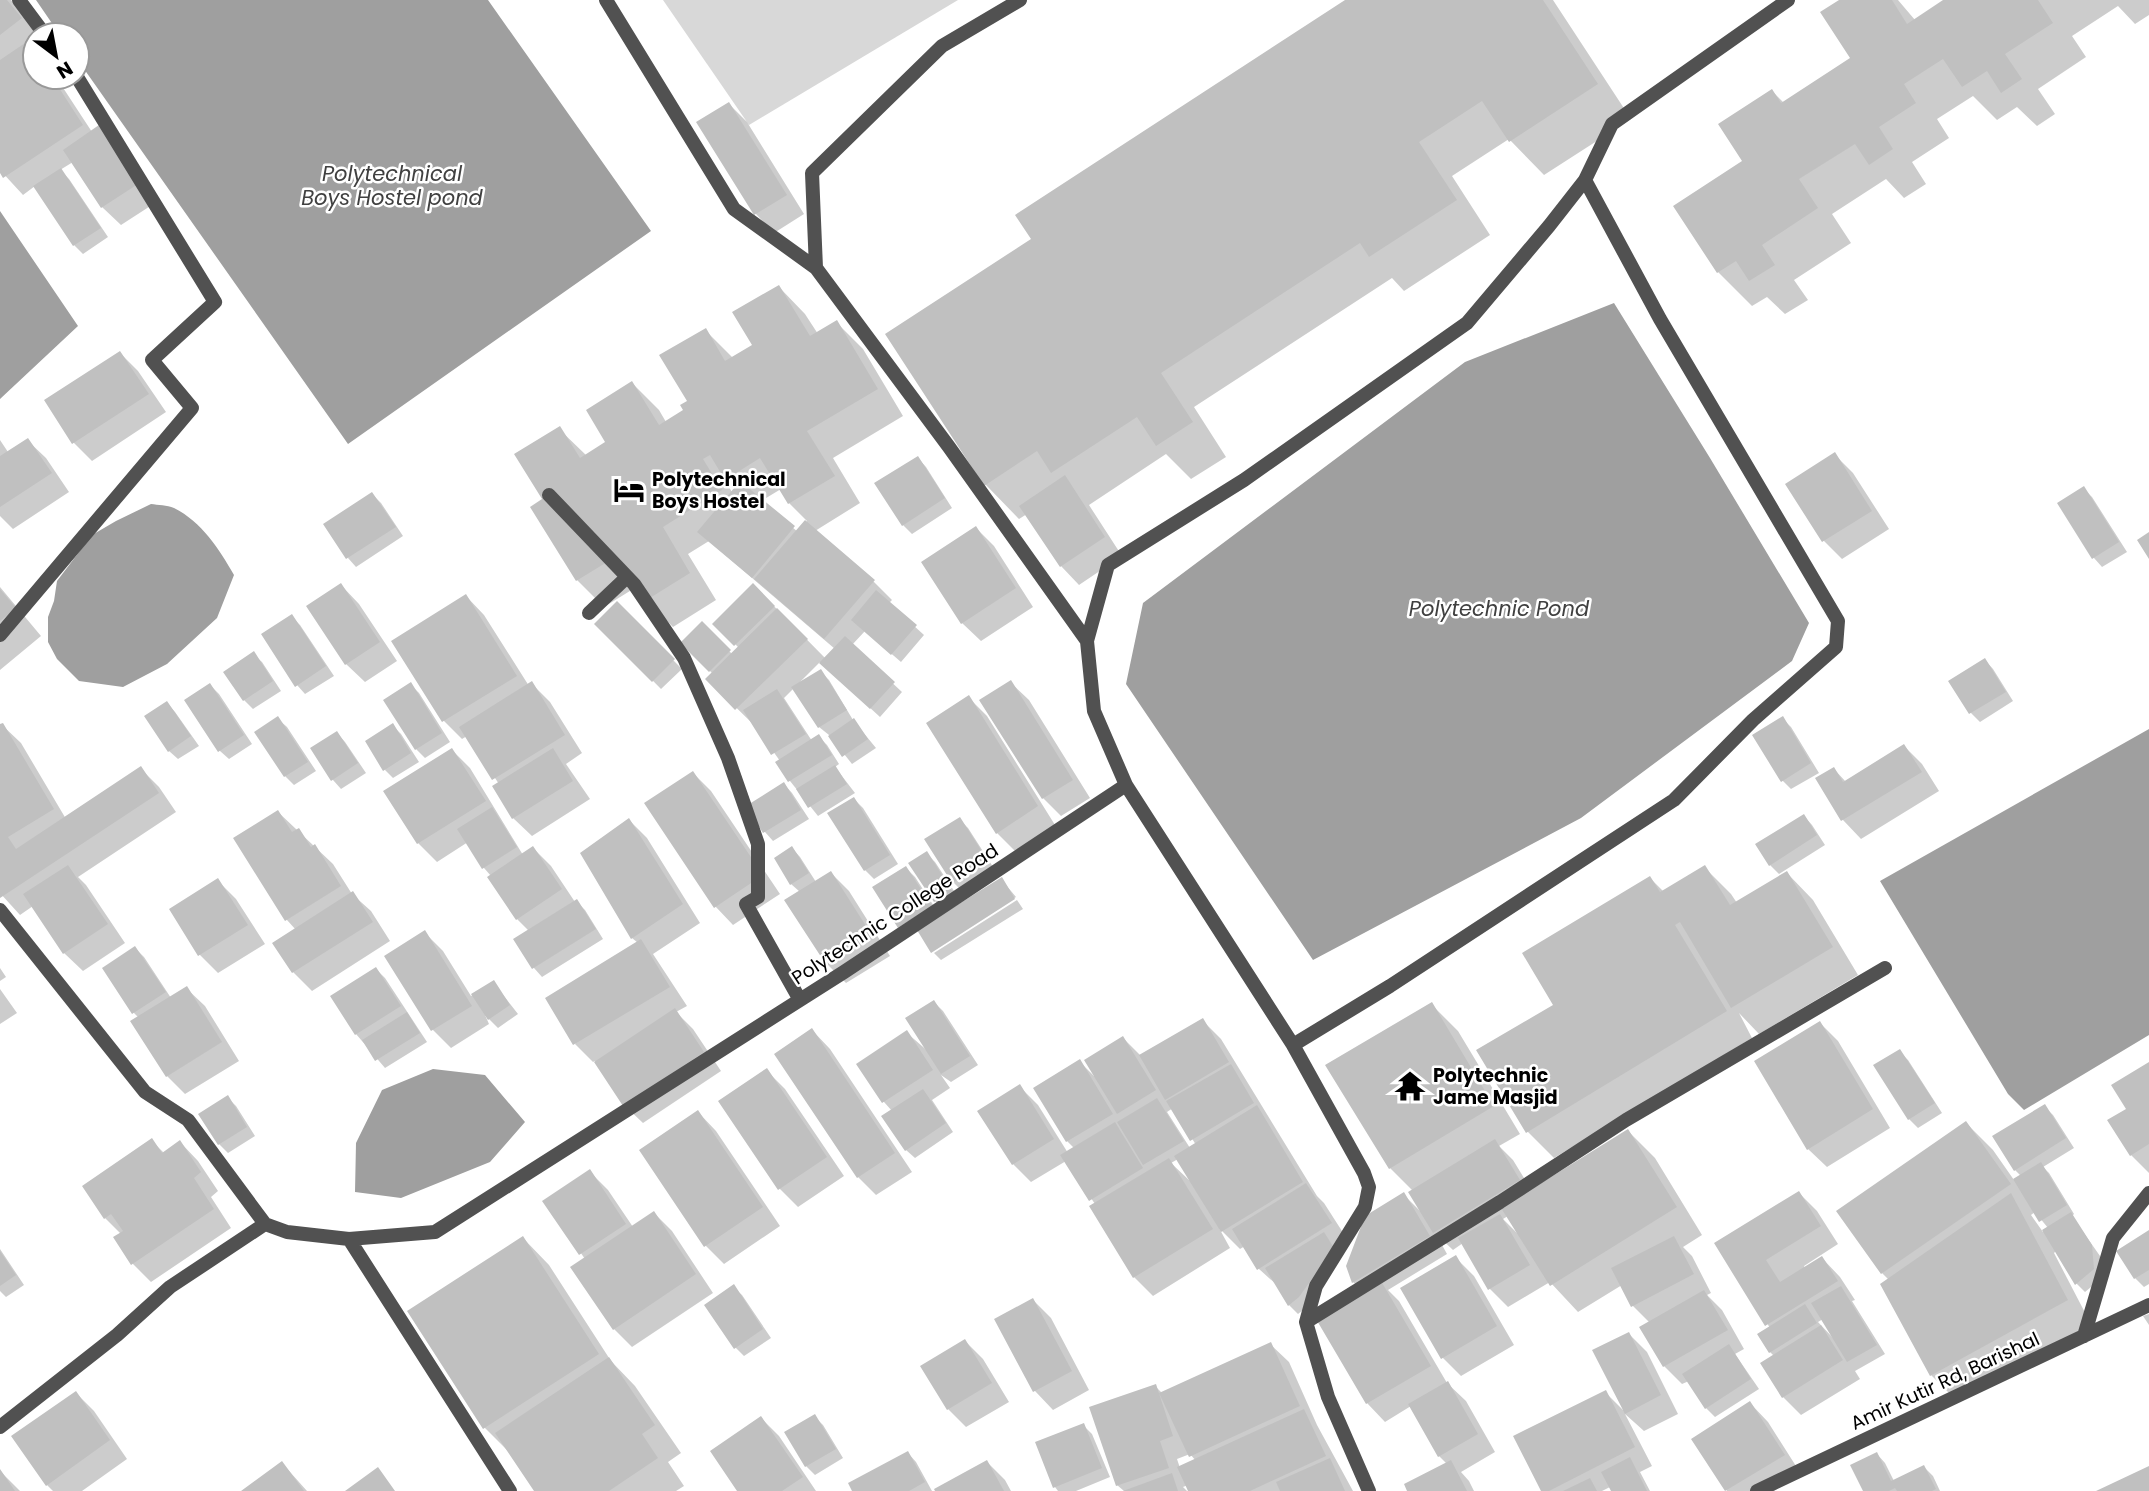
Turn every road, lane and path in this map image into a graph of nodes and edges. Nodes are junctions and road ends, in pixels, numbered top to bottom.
1 (19, 0) edge
2 (606, 0) edge
3 (1020, 0) edge
4 (1788, 0) edge
5 (35, 21) edge
6 (86, 91) edge
7 (1585, 180) junction
8 (816, 268) junction
9 (549, 495) dead end
10 (627, 577) junction
11 (589, 613) dead end
12 (0, 635) edge
13 (1087, 641) junction
14 (1126, 785) junction
15 (0, 910) edge
16 (1885, 968) dead end
17 (800, 1000) junction
18 (1293, 1045) junction
19 (2149, 1193) edge
20 (265, 1224) junction
21 (349, 1239) junction
22 (2149, 1305) edge
23 (1306, 1322) junction
24 (2084, 1336) junction
25 (0, 1427) edge
26 (510, 1491) edge
27 (1369, 1491) edge
28 (1757, 1491) edge

1 - 5 street
2 - 8 street
3 - 8 street
4 - 7 street
6 - 12 street
7 - 13 street
7 - 18 street
8 - 13 street
9 - 10 street
10 - 11 street
10 - 17 street
13 - 14 street
14 - 17 street, Polytechnic College Road
14 - 18 street
15 - 20 street
16 - 23 street
17 - 21 street, Polytechnic College Road
18 - 23 street
19 - 24 street
20 - 21 street, Polytechnic College Road
20 - 25 street
21 - 26 street
22 - 24 street, Amir Kutir Rd, Barishal
23 - 27 street
24 - 28 street, Amir Kutir Rd, Barishal

